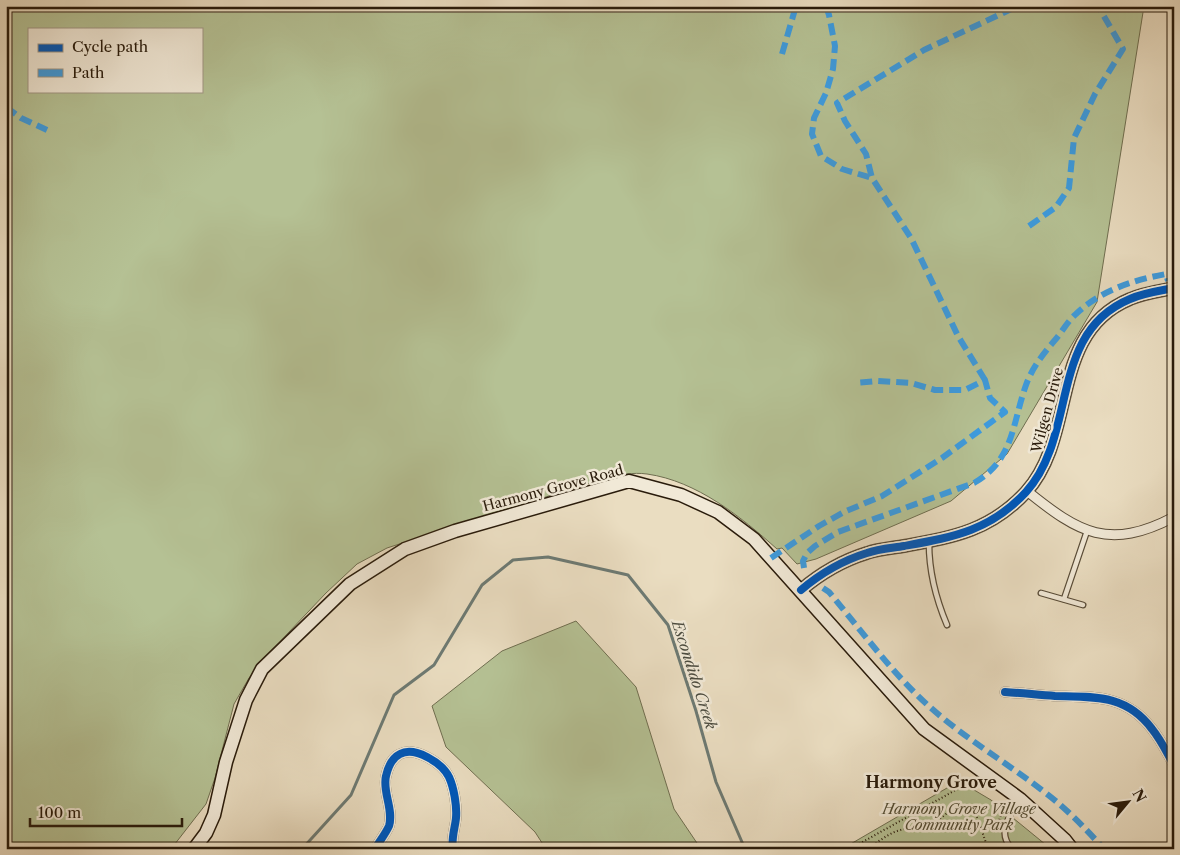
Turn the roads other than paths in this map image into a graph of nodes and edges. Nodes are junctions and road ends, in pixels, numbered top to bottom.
1 (1174, 288) edge
2 (1027, 490) junction
3 (1174, 517) edge
4 (1087, 531) junction
5 (929, 541) junction
6 (801, 590) junction
7 (1041, 592) dead end
8 (1064, 600) junction
9 (1083, 605) dead end
10 (947, 624) dead end
11 (1006, 692) dead end
12 (1174, 765) edge
13 (1020, 799) junction
14 (194, 849) edge
15 (375, 849) edge
16 (453, 849) edge
17 (1012, 849) edge
18 (1072, 849) edge

1 - 2 street, Wilgen Drive
2 - 4 street
2 - 5 street, Wilgen Drive
3 - 4 street
4 - 8 lane
5 - 6 street, Wilgen Drive
5 - 10 lane
6 - 13 main road, Harmony Grove Road
6 - 14 main road, Harmony Grove Road
7 - 8 lane
8 - 9 lane
11 - 12 street
13 - 17 lane
13 - 18 main road, Harmony Grove Road
15 - 16 street

